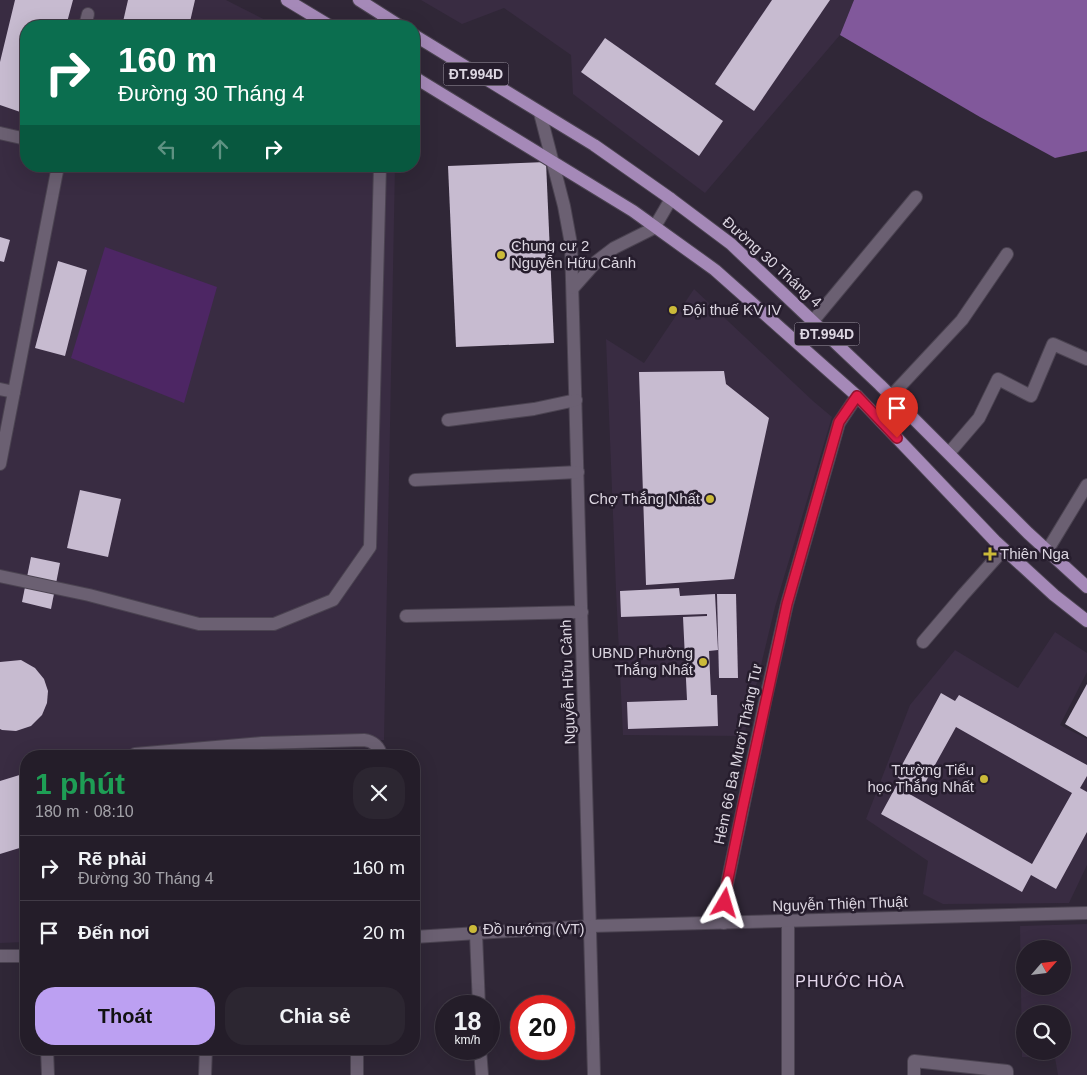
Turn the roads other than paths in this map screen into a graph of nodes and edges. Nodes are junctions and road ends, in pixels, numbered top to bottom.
1 (287, 0) edge
2 (359, 0) edge
3 (320, 20) edge
4 (382, 20) edge
5 (420, 39) edge
6 (420, 81) edge
7 (540, 113) junction
8 (0, 133) edge
9 (20, 138) edge
10 (553, 161) junction
11 (57, 172) edge
12 (380, 172) edge
13 (916, 197) dead end
14 (671, 199) junction
15 (654, 228) junction
16 (1007, 254) dead end
17 (573, 288) junction
18 (813, 321) junction
19 (1087, 359) edge
20 (0, 389) edge
21 (14, 392) junction
22 (857, 396) junction
23 (891, 396) junction
24 (576, 400) junction
25 (448, 420) dead end
26 (949, 454) junction
27 (0, 464) edge
28 (578, 472) junction
29 (415, 480) dead end
30 (1087, 485) edge
31 (1004, 549) junction
32 (1047, 551) junction
33 (0, 576) edge
34 (1087, 587) edge
35 (582, 612) junction
36 (406, 616) dead end
37 (1087, 621) edge
38 (923, 642) dead end
39 (181, 750) edge
40 (379, 750) edge
41 (1087, 913) edge
42 (788, 921) junction
43 (724, 923) junction
44 (591, 926) junction
45 (476, 934) junction
46 (420, 938) edge
47 (0, 956) edge
48 (20, 956) edge
49 (479, 995) edge
50 (47, 1055) edge
51 (206, 1055) edge
52 (357, 1055) edge
53 (481, 1060) edge
54 (48, 1075) edge
55 (205, 1075) edge
56 (357, 1075) edge
57 (482, 1075) edge
58 (594, 1075) edge
59 (788, 1075) edge
60 (914, 1075) edge
61 (1007, 1075) edge

1 - 3 main road
2 - 4 main road
5 - 7 main road, Đường 30 Tháng 4 / ĐT.994D
6 - 10 main road
7 - 10 street, Nguyễn Hữu Cảnh
7 - 14 main road, Đường 30 Tháng 4 / ĐT.994D
8 - 9 street
10 - 15 main road, ĐT.994D
10 - 17 street, Nguyễn Hữu Cảnh
11 - 21 street
12 - 33 street
13 - 18 street
14 - 15 street
14 - 18 main road, Đường 30 Tháng 4 / ĐT.994D
15 - 17 street
15 - 22 main road, ĐT.994D
16 - 23 street
17 - 24 street, Nguyễn Hữu Cảnh
18 - 23 main road, Đường 30 Tháng 4 / ĐT.994D
19 - 26 street
20 - 21 street
21 - 27 street
22 - 31 main road, ĐT.994D
22 - 43 street, Hẻm 66 Ba Mươi Tháng Tư
23 - 26 main road, Đường 30 Tháng 4 / ĐT.994D
24 - 25 street
24 - 28 street, Nguyễn Hữu Cảnh
26 - 32 main road, Đường 30 Tháng 4 / ĐT.994D
28 - 29 street
28 - 35 street, Nguyễn Hữu Cảnh
30 - 32 street
31 - 37 main road, ĐT.994D
31 - 38 street
32 - 34 main road, Đường 30 Tháng 4 / ĐT.994D
35 - 36 street
35 - 44 street, Nguyễn Hữu Cảnh
39 - 40 street
41 - 42 street, Nguyễn Thiện Thuật
42 - 43 street, Nguyễn Thiện Thuật
42 - 59 street
43 - 44 street, Nguyễn Thiện Thuật
44 - 45 street, Nguyễn Thiện Thuật
44 - 58 street, Nguyễn Hữu Cảnh
45 - 46 street, Nguyễn Thiện Thuật
45 - 49 street
47 - 48 street
50 - 54 street
51 - 55 street
52 - 56 street
53 - 57 street
60 - 61 street

